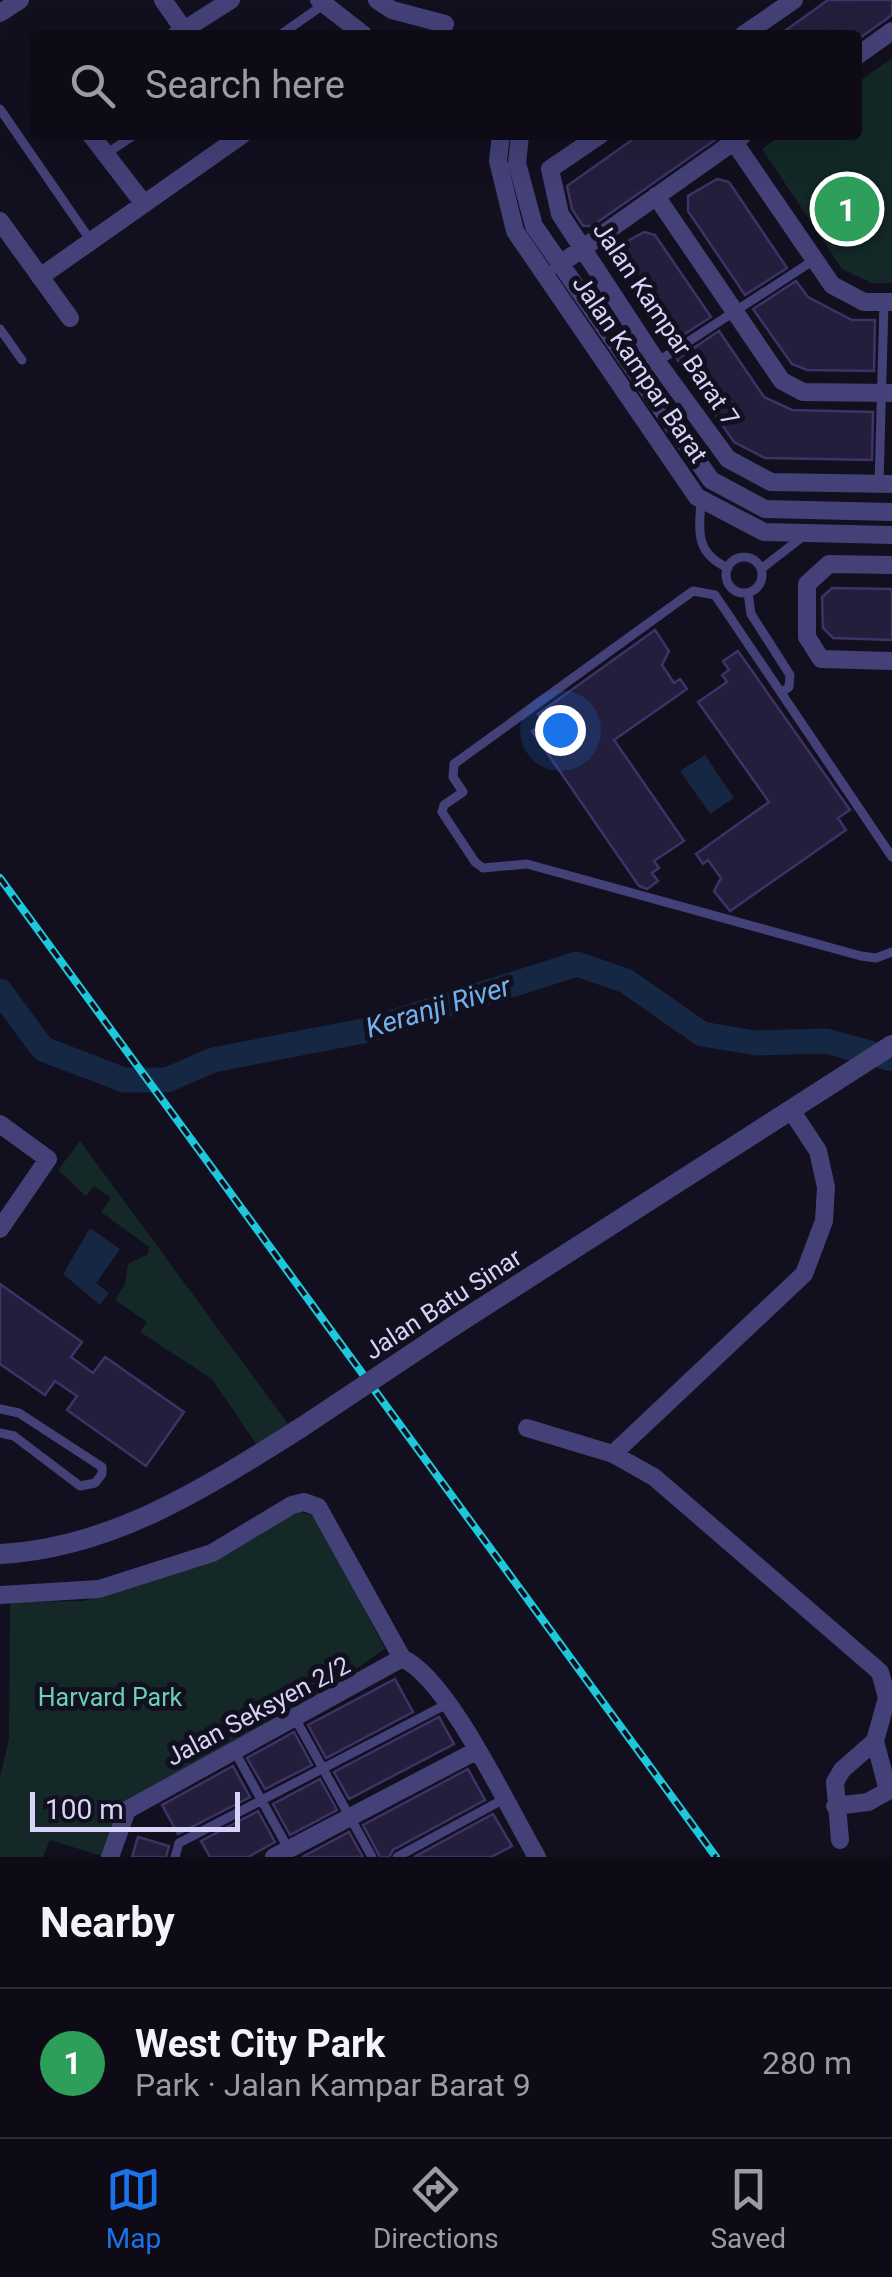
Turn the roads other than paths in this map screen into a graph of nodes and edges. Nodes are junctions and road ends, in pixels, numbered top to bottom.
1 (20, 0) edge
2 (163, 0) edge
3 (231, 0) edge
4 (376, 0) edge
5 (794, 0) edge
6 (321, 3) edge
7 (0, 13) edge
8 (445, 24) dead end
9 (179, 30) edge
10 (183, 30) edge
11 (286, 30) edge
12 (357, 30) edge
13 (751, 30) edge
14 (892, 31) edge
15 (862, 52) edge
16 (0, 109) edge
17 (95, 140) edge
18 (127, 140) edge
19 (235, 140) edge
20 (500, 140) edge
21 (520, 140) edge
22 (593, 140) edge
23 (736, 140) edge
24 (740, 140) edge
25 (106, 154) junction
26 (656, 196) junction
27 (144, 204) junction
28 (0, 221) edge
29 (91, 241) junction
30 (584, 247) junction
31 (814, 260) junction
32 (559, 265) junction
33 (40, 277) junction
34 (888, 302) edge
35 (734, 312) junction
36 (70, 318) dead end
37 (591, 326) junction
38 (0, 329) edge
39 (22, 360) dead end
40 (657, 362) junction
41 (887, 394) edge
42 (886, 484) edge
43 (701, 499) junction
44 (892, 512) edge
45 (808, 533) junction
46 (892, 535) edge
47 (892, 565) edge
48 (728, 568) junction
49 (761, 569) junction
50 (748, 593) junction
51 (892, 661) edge
52 (781, 693) junction
53 (892, 857) edge
54 (892, 952) edge
55 (892, 1044) edge
56 (791, 1110) junction
57 (0, 1124) edge
58 (0, 1229) edge
59 (0, 1409) edge
60 (527, 1428) dead end
61 (0, 1433) edge
62 (613, 1454) junction
63 (0, 1554) edge
64 (0, 1596) edge
65 (402, 1658) junction
66 (447, 1704) junction
67 (296, 1720) junction
68 (476, 1750) junction
69 (236, 1752) junction
70 (883, 1752) edge
71 (323, 1768) junction
72 (890, 1789) edge
73 (504, 1799) junction
74 (262, 1800) junction
75 (835, 1806) junction
76 (350, 1818) junction
77 (840, 1840) dead end
78 (285, 1854) edge
79 (528, 1854) edge
80 (110, 1857) edge
81 (175, 1857) edge
82 (372, 1857) edge
83 (397, 1857) edge

1 - 7 street
2 - 9 street
3 - 10 street
4 - 8 street
5 - 13 street
6 - 11 lane
6 - 12 street
14 - 15 street
16 - 29 lane
17 - 25 street
18 - 25 lane
19 - 27 street
20 - 37 street, Jalan Kampar Barat
21 - 32 street, Jalan Kampar Barat
22 - 30 street, Jalan Kampar Barat 7
23 - 26 street
24 - 31 street
25 - 27 street
26 - 30 street
26 - 35 street
27 - 29 street
28 - 33 street
29 - 33 street
30 - 32 street
30 - 40 street, Jalan Kampar Barat 7
31 - 34 street
31 - 35 lane
32 - 37 street, Jalan Kampar Barat
33 - 36 street
34 - 41 lane
35 - 40 lane
35 - 41 street
37 - 43 street, Jalan Kampar Barat
37 - 44 street, Jalan Kampar Barat
38 - 39 lane
40 - 42 street, Jalan Kampar Barat 7
41 - 42 lane
43 - 45 street, Jalan Kampar Barat
43 - 48 lane
45 - 46 street, Jalan Kampar Barat
45 - 49 lane
47 - 51 street
48 - 49 lane
48 - 50 lane
49 - 50 lane
50 - 52 lane
52 - 53 lane
52 - 54 lane
55 - 56 street, Jalan Batu Sinar
56 - 62 street
56 - 63 street, Jalan Batu Sinar, bridge
57 - 58 street
59 - 61 lane
60 - 62 street
62 - 70 street
64 - 65 street
65 - 66 street
65 - 67 street, Jalan Seksyen 2/2
66 - 68 street
66 - 71 lane
67 - 69 street, Jalan Seksyen 2/2
67 - 71 lane
68 - 73 street
68 - 76 street
69 - 74 lane
69 - 80 street, Jalan Seksyen 2/2
70 - 72 street
70 - 75 street
71 - 74 lane
71 - 76 lane
72 - 75 street
73 - 79 street
73 - 83 lane
74 - 78 lane
74 - 81 lane
75 - 77 street
76 - 78 street
76 - 82 lane

